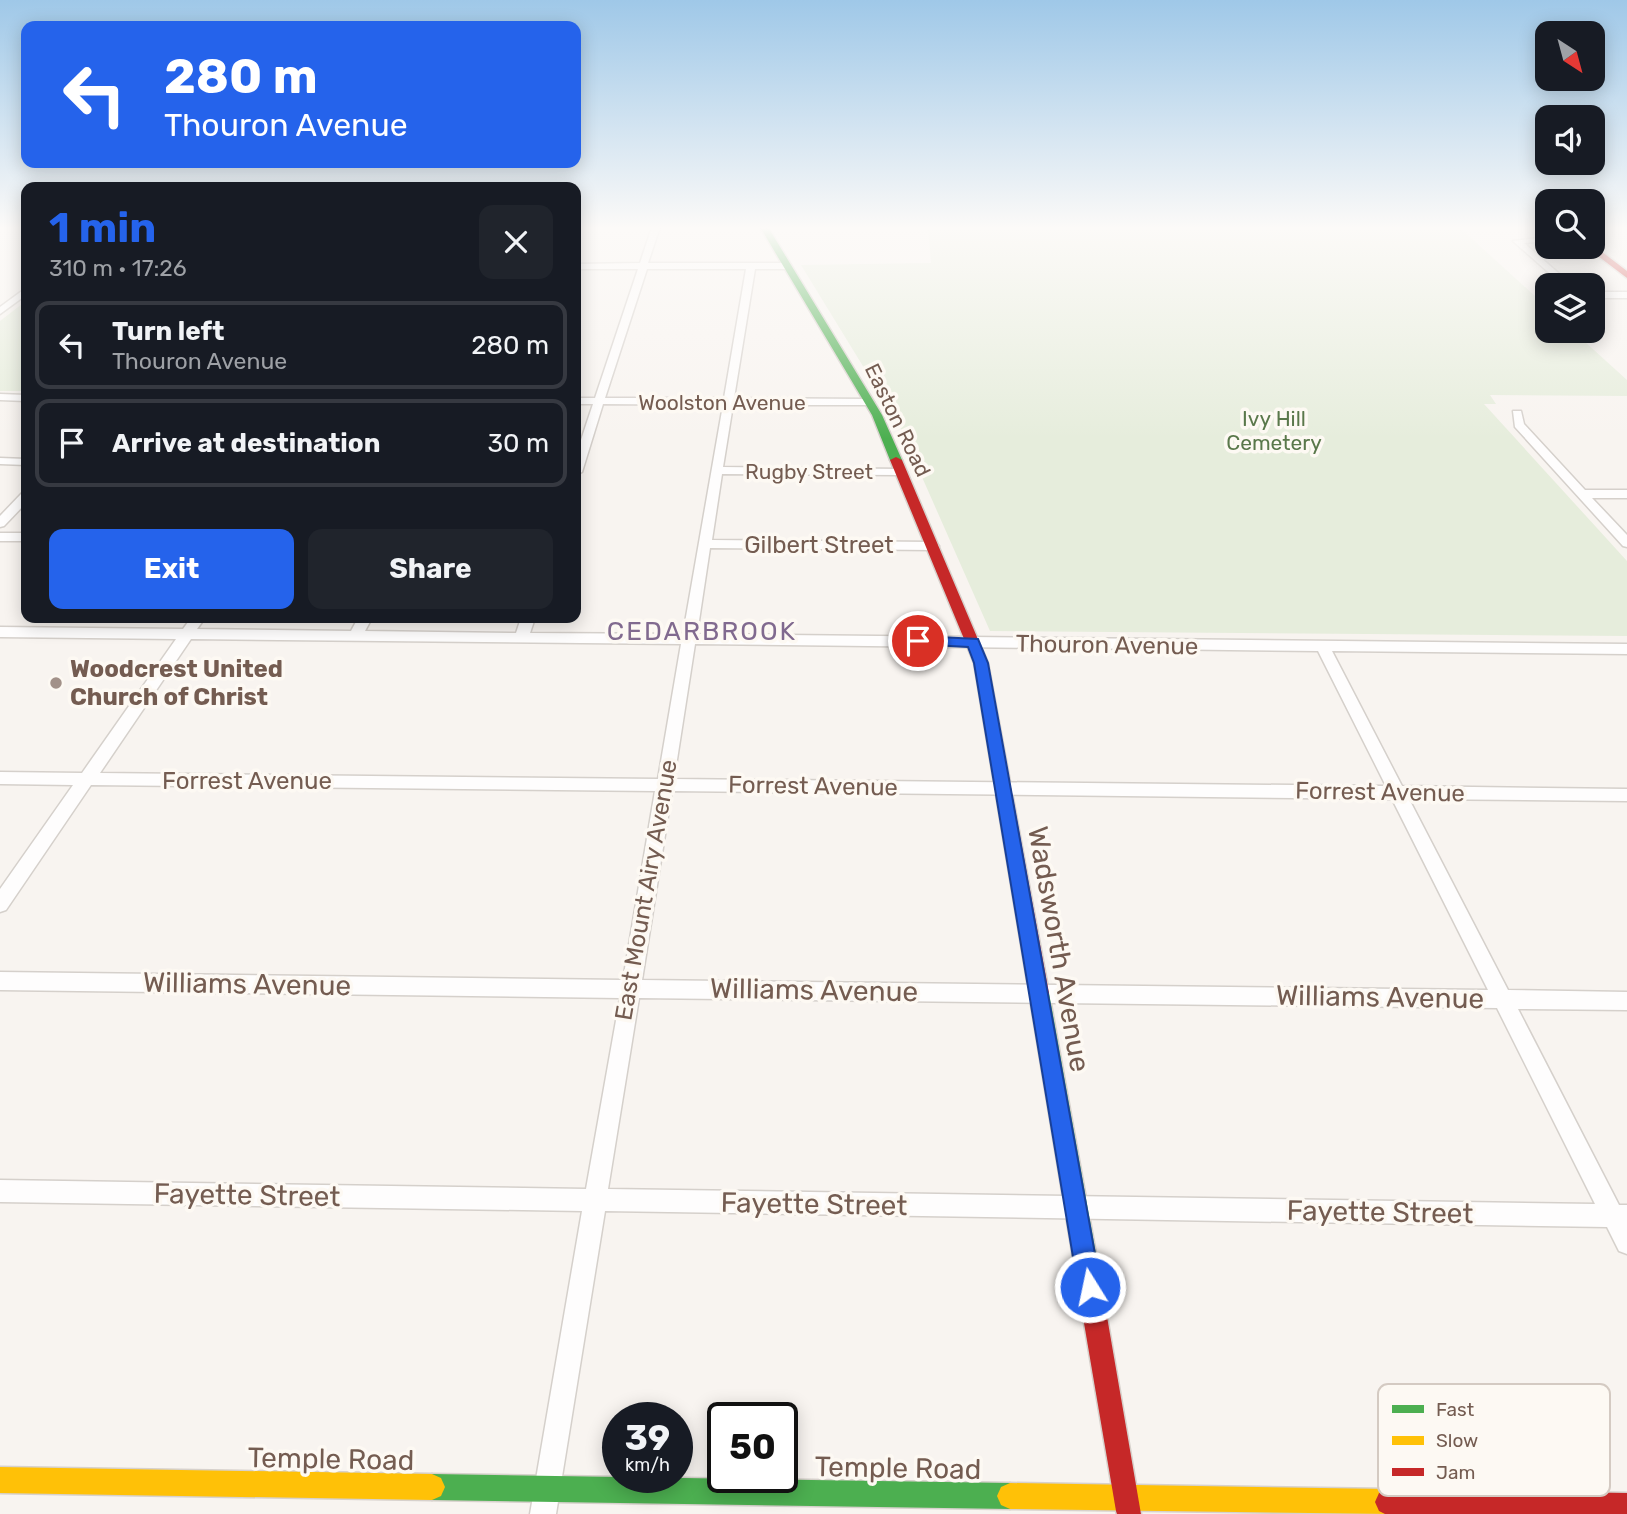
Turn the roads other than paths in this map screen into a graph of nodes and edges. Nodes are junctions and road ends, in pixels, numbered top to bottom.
1 (17, 298) edge
2 (633, 298) edge
3 (746, 298) edge
4 (806, 298) edge
5 (0, 311) edge
6 (0, 397) edge
7 (21, 398) edge
8 (581, 401) edge
9 (599, 402) junction
10 (728, 402) junction
11 (869, 402) junction
12 (1517, 413) dead end
13 (581, 457) edge
14 (0, 461) edge
15 (21, 462) edge
16 (717, 470) junction
17 (901, 472) junction
18 (1581, 494) junction
19 (1627, 494) edge
20 (21, 501) edge
21 (0, 523) edge
22 (0, 537) edge
23 (21, 537) edge
24 (1627, 543) edge
25 (704, 544) junction
26 (933, 547) junction
27 (195, 623) edge
28 (362, 623) edge
29 (526, 623) edge
30 (0, 632) edge
31 (187, 634) junction
32 (356, 635) junction
33 (521, 637) junction
34 (689, 639) junction
35 (973, 642) junction
36 (1323, 646) junction
37 (1627, 649) edge
38 (0, 778) edge
39 (88, 779) junction
40 (664, 785) junction
41 (1005, 789) junction
42 (1397, 792) junction
43 (1627, 795) edge
44 (0, 904) edge
45 (0, 981) edge
46 (629, 988) junction
47 (1039, 993) junction
48 (1502, 999) junction
49 (1627, 1001) edge
50 (0, 1191) edge
51 (594, 1200) junction
52 (1076, 1208) junction
53 (1620, 1216) edge
54 (1627, 1243) edge
55 (0, 1480) edge
56 (547, 1489) junction
57 (1128, 1506) edge
58 (1627, 1506) edge
59 (543, 1514) edge

1 - 5 street
2 - 9 street
3 - 10 street, East Mount Airy Avenue
4 - 11 main road, Easton Road
6 - 7 street
8 - 9 street, Woolston Avenue
9 - 10 street, Woolston Avenue
9 - 13 street
10 - 11 street, Woolston Avenue
10 - 16 street, East Mount Airy Avenue
11 - 17 main road, Easton Road
12 - 18 street
14 - 15 street
16 - 17 street, Rugby Street
16 - 25 street, East Mount Airy Avenue
17 - 26 main road, Easton Road
18 - 19 street
18 - 24 street
20 - 21 street
22 - 23 street
25 - 26 street, Gilbert Street
25 - 34 street, East Mount Airy Avenue
26 - 35 main road, Easton Road
27 - 31 street
28 - 32 street
29 - 33 street
30 - 31 street, Thouron Avenue
31 - 32 street, Thouron Avenue
31 - 39 street
32 - 33 street, Thouron Avenue
33 - 34 street, Thouron Avenue
34 - 35 street, Thouron Avenue
34 - 40 street, East Mount Airy Avenue
35 - 36 street, Thouron Avenue
35 - 41 main road, Wadsworth Avenue
36 - 37 street, Thouron Avenue
36 - 42 street
38 - 39 street, Forrest Avenue
39 - 40 street, Forrest Avenue
39 - 44 street
40 - 41 street, Forrest Avenue
40 - 46 street, East Mount Airy Avenue
41 - 42 street, Forrest Avenue
41 - 47 main road, Wadsworth Avenue
42 - 43 street, Forrest Avenue
42 - 48 street
45 - 46 street, Williams Avenue
46 - 47 street, Williams Avenue
46 - 51 street, East Mount Airy Avenue
47 - 48 street, Williams Avenue
47 - 52 main road, Wadsworth Avenue
48 - 49 street, Williams Avenue
48 - 53 street
50 - 51 street, Fayette Street
51 - 52 street, Fayette Street
51 - 56 street, East Mount Airy Avenue
52 - 53 street, Fayette Street
52 - 57 main road, Wadsworth Avenue
53 - 54 street
55 - 56 main road, Temple Road
56 - 57 main road, Temple Road
56 - 59 street, East Mount Airy Avenue
57 - 58 main road, Temple Road

